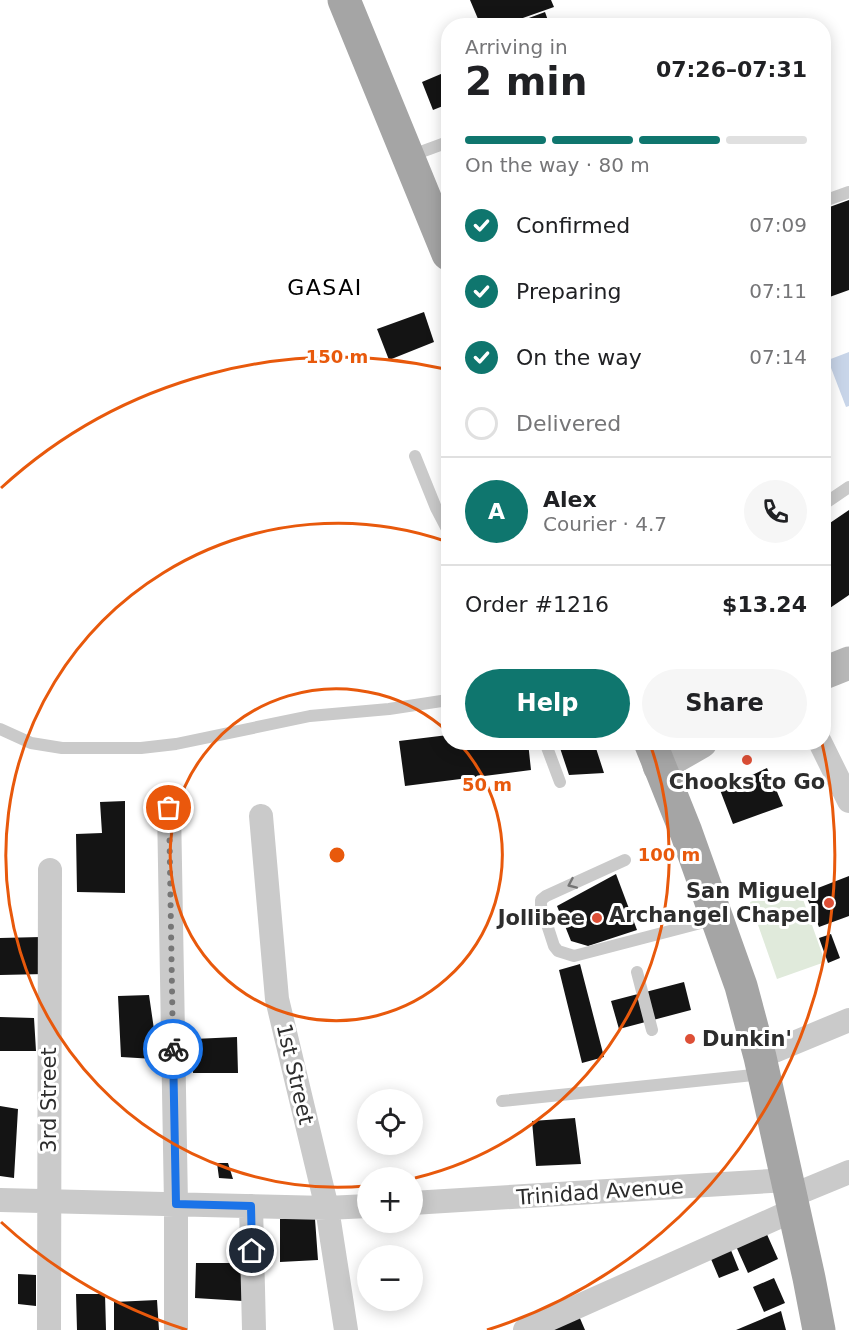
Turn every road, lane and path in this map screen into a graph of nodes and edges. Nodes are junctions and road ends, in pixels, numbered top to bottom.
1 (344, 0) edge
2 (441, 145) edge
3 (408, 157) junction
4 (849, 192) edge
5 (831, 198) edge
6 (441, 237) edge
7 (415, 456) dead end
8 (849, 487) edge
9 (831, 499) edge
10 (441, 518) edge
11 (441, 701) edge
12 (0, 729) edge
13 (548, 750) edge
14 (670, 750) edge
15 (824, 750) edge
16 (655, 754) edge
17 (560, 782) dead end
18 (849, 801) edge
19 (169, 808) dead end
20 (261, 816) dead end
21 (625, 860) dead end
22 (50, 870) dead end
23 (717, 919) junction
24 (638, 972) dead end
25 (849, 1020) edge
26 (652, 1030) dead end
27 (762, 1066) junction
28 (502, 1101) dead end
29 (849, 1172) edge
30 (791, 1195) junction
31 (0, 1200) edge
32 (49, 1200) junction
33 (423, 1203) edge
34 (176, 1204) junction
35 (251, 1206) junction
36 (357, 1207) edge
37 (327, 1208) junction
38 (49, 1330) edge
39 (176, 1330) edge
40 (254, 1330) edge
41 (346, 1330) edge
42 (525, 1330) edge
43 (819, 1330) edge

1 - 3 main road
2 - 3 lane
3 - 6 main road
4 - 5 lane
7 - 10 lane
8 - 9 lane
11 - 12 lane
13 - 17 lane
14 - 16 main road
15 - 18 street
16 - 23 main road
19 - 34 street
20 - 37 street, 1st Street
21 -> 23 lane
22 - 32 street, 3rd Street
23 - 27 main road
24 - 26 lane
25 - 27 street
27 - 28 lane
27 - 30 main road
29 - 30 street
30 - 33 street, Trinidad Avenue
30 - 42 street
30 - 43 main road
31 - 32 street
32 - 34 street
32 - 38 street, 3rd Street
34 - 35 street
34 - 39 street
35 - 37 street
35 - 40 street
36 - 37 street
37 - 41 street, 1st Street

